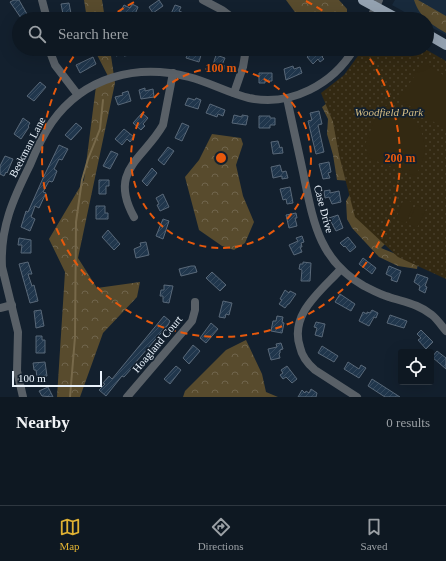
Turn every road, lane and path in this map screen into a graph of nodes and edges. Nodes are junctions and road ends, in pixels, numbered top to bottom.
1 (42, 0) edge
2 (203, 0) edge
3 (363, 0) edge
4 (378, 4) edge
5 (45, 12) edge
6 (225, 12) edge
7 (389, 12) edge
8 (434, 38) edge
9 (446, 45) edge
10 (52, 56) edge
11 (245, 56) edge
12 (350, 56) edge
13 (173, 73) junction
14 (234, 93) junction
15 (78, 95) junction
16 (287, 98) junction
17 (134, 217) dead end
18 (341, 269) junction
19 (195, 302) dead end
20 (12, 305) junction
21 (0, 308) edge
22 (446, 330) edge
23 (21, 397) edge
24 (127, 397) edge
25 (357, 397) edge

1 - 5 street
2 - 6 street
3 - 4 main road
4 - 7 main road
8 - 9 main road
10 - 15 street
11 - 14 street
12 - 16 street, Beekman Lane
13 - 14 street, Beekman Lane
13 - 15 street, Beekman Lane
13 - 17 street
14 - 16 street, Beekman Lane
15 - 20 street, Beekman Lane
16 - 18 street, Case Drive
18 - 22 street, Case Drive
18 - 25 street
19 - 24 street, Hoagland Court
20 - 21 street
20 - 23 street, Beekman Lane

